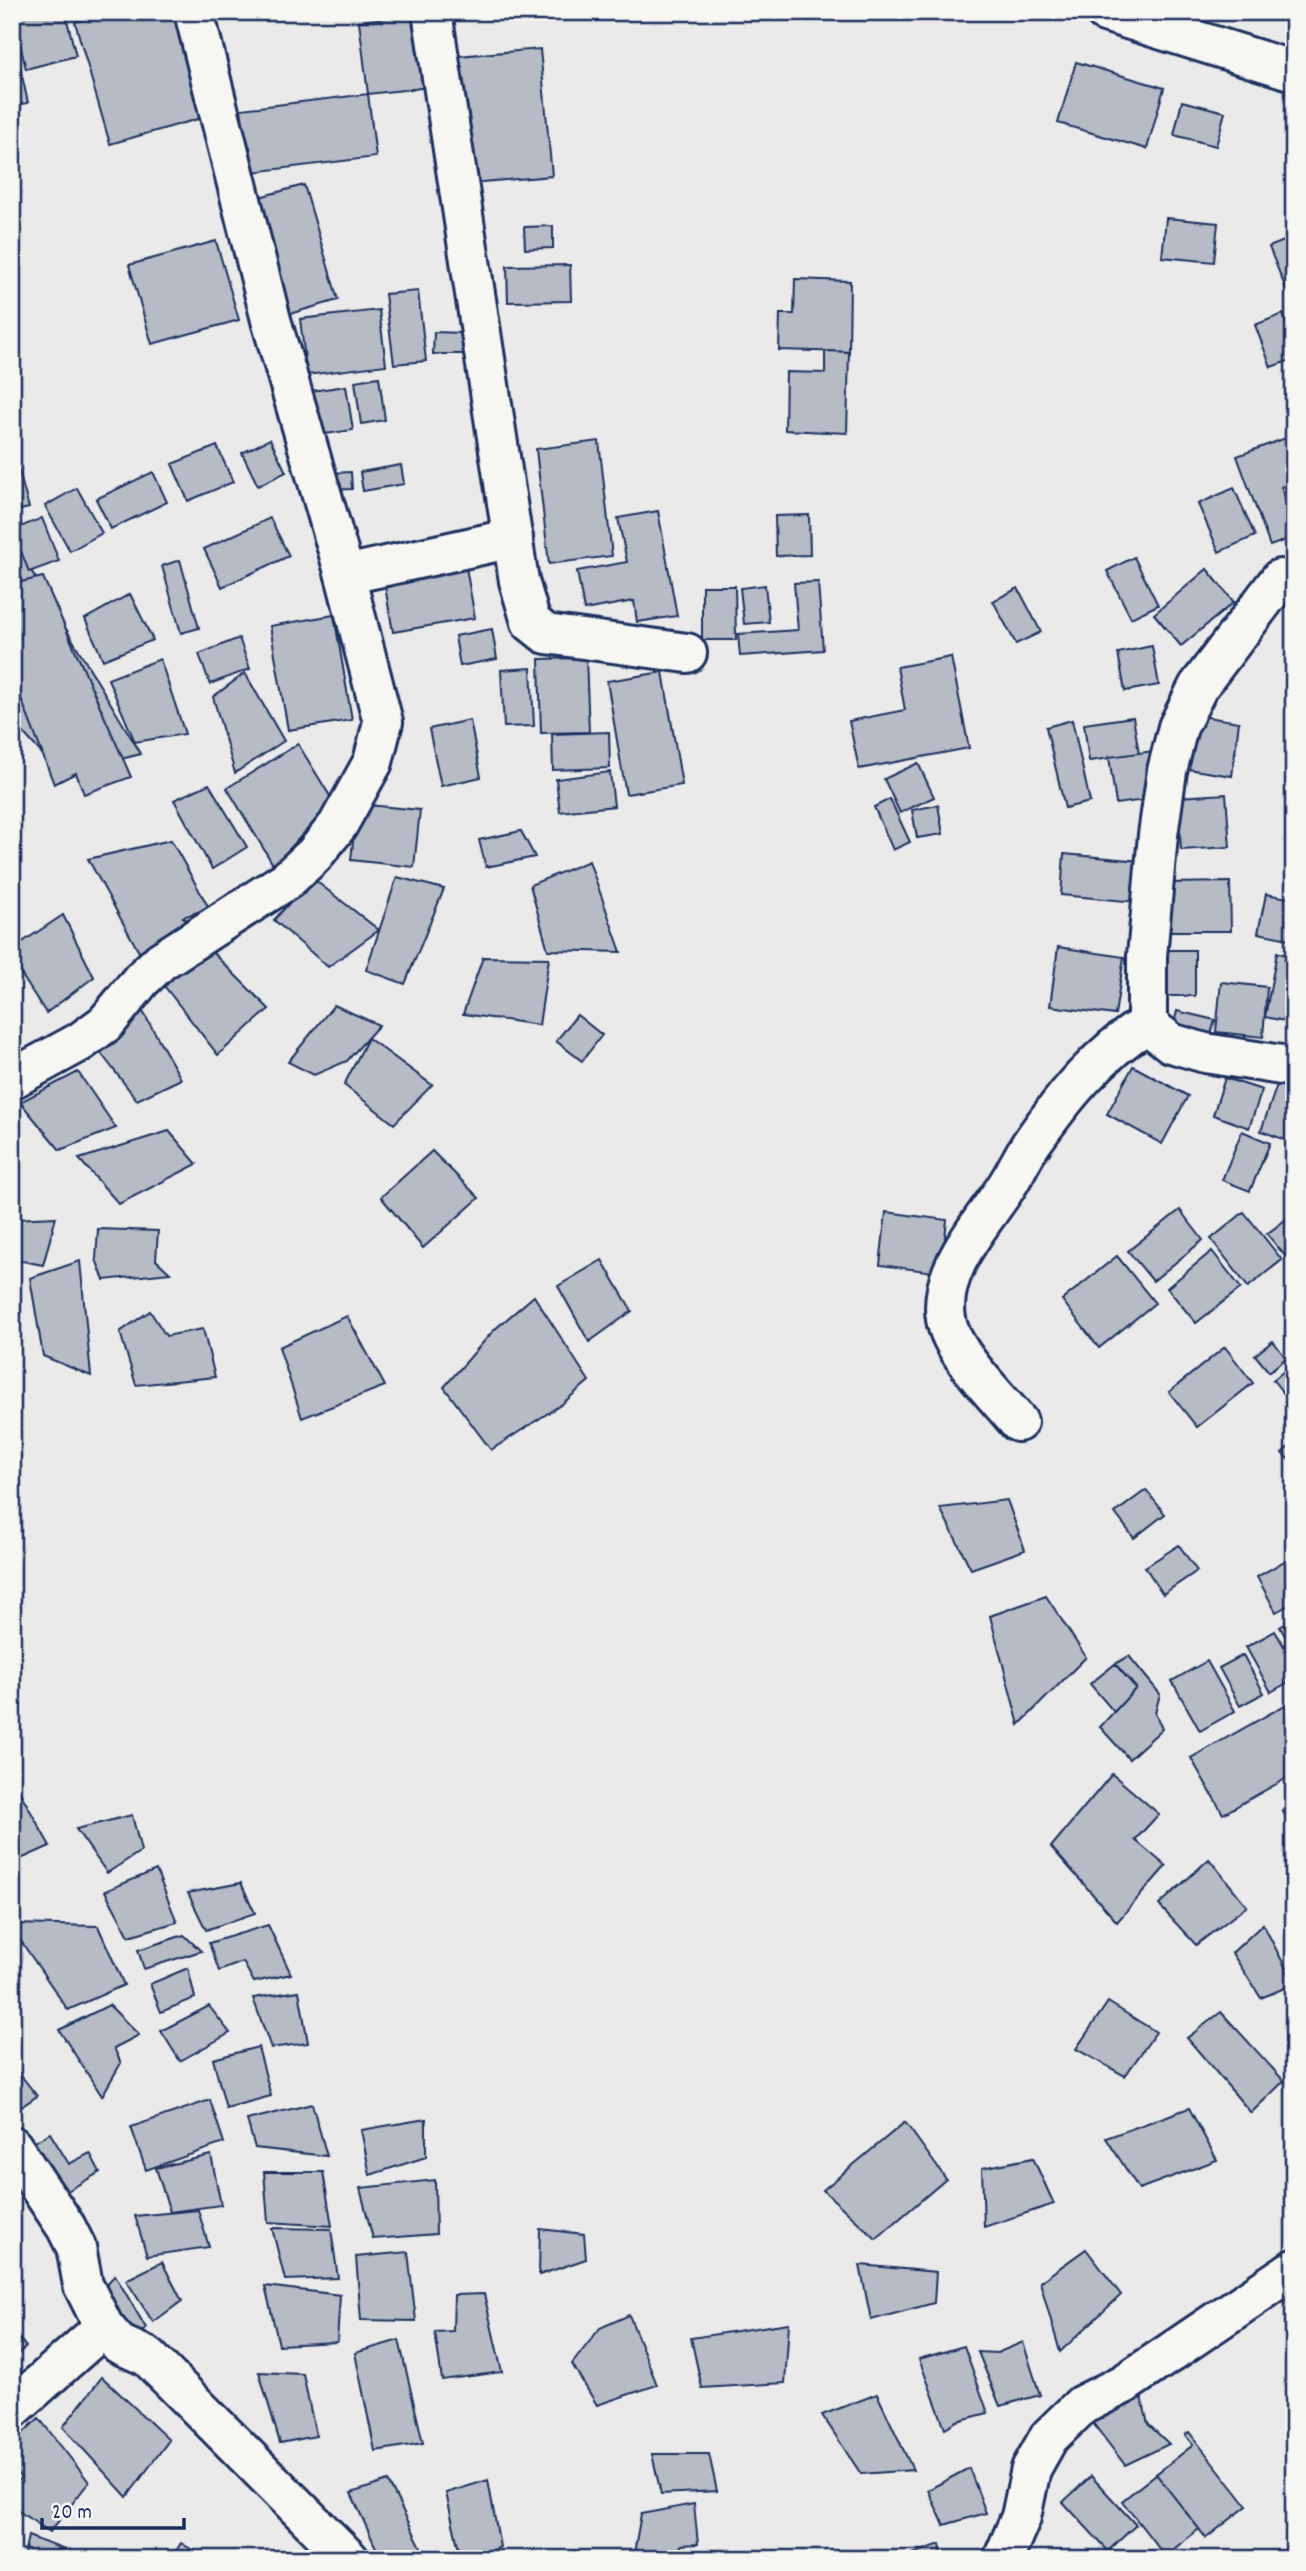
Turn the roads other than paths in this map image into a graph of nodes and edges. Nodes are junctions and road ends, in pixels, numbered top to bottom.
1 (194, 12) edge
2 (432, 12) edge
3 (1105, 12) edge
4 (1294, 71) edge
5 (513, 538) junction
6 (345, 575) junction
7 (1280, 579) dead end
8 (687, 653) dead end
9 (1147, 1024) junction
10 (1294, 1068) edge
11 (12, 1079) edge
12 (1018, 1422) dead end
13 (12, 2146) edge
14 (1294, 2269) edge
15 (104, 2327) junction
16 (12, 2409) edge
17 (349, 2559) edge
18 (1003, 2559) edge

1 - 6 main road
2 - 5 main road
3 - 4 main road
5 - 6 main road
5 - 8 main road
6 - 11 main road
7 - 9 main road
9 - 10 main road
9 - 12 main road
13 - 15 main road
14 - 18 main road
15 - 16 main road
15 - 17 main road

